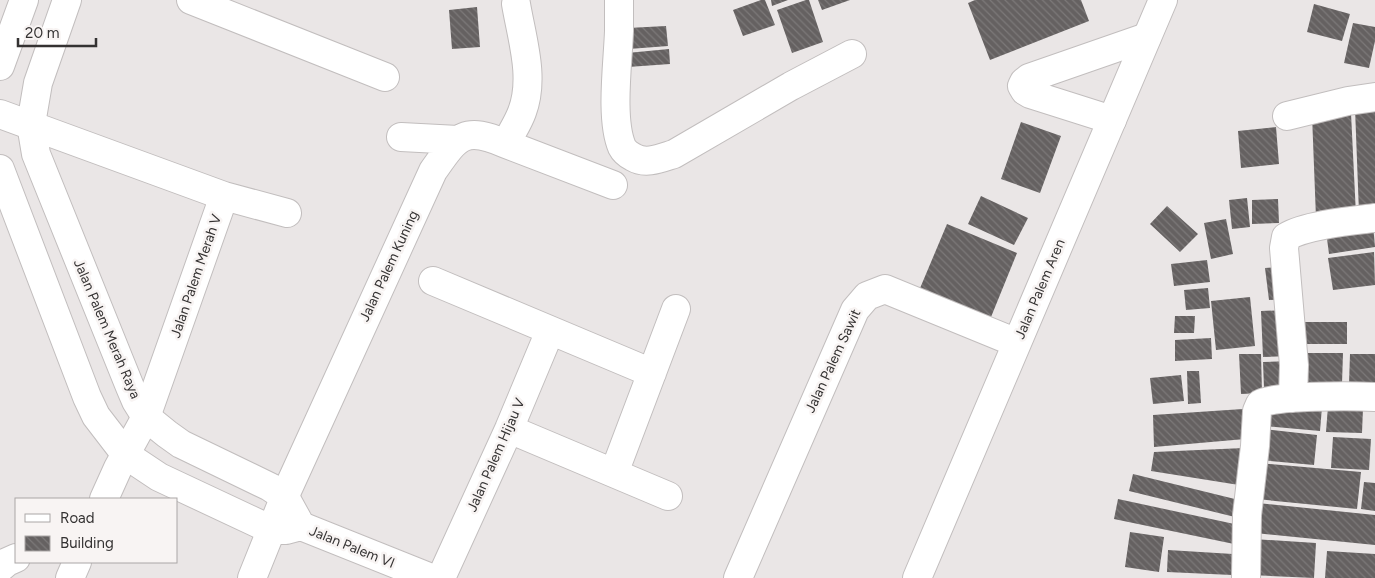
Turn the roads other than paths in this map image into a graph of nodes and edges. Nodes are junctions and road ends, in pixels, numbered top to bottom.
1 (24, 0) edge
2 (67, 0) edge
3 (191, 0) edge
4 (618, 0) edge
5 (1163, 0) edge
6 (516, 4) dead end
7 (1147, 37) junction
8 (852, 54) dead end
9 (0, 66) edge
10 (385, 77) dead end
11 (1375, 97) edge
12 (0, 114) edge
13 (1287, 116) dead end
14 (1112, 120) junction
15 (31, 124) junction
16 (401, 137) dead end
17 (458, 140) junction
18 (506, 144) junction
19 (0, 169) edge
20 (613, 185) dead end
21 (224, 196) junction
22 (287, 213) dead end
23 (1375, 218) edge
24 (433, 281) dead end
25 (676, 309) dead end
26 (550, 331) junction
27 (1017, 343) junction
28 (652, 373) junction
29 (1375, 397) edge
30 (1293, 398) junction
31 (146, 417) junction
32 (509, 429) junction
33 (126, 454) junction
34 (614, 473) junction
35 (668, 496) dead end
36 (285, 497) junction
37 (104, 498) edge
38 (302, 526) junction
39 (272, 530) junction
40 (15, 558) edge
41 (77, 563) edge
42 (0, 568) edge
43 (70, 578) edge
44 (252, 578) edge
45 (431, 578) edge
46 (441, 578) edge
47 (738, 578) edge
48 (917, 578) edge
49 (1246, 578) edge

1 - 9 street
2 - 15 street, Jalan Palem Merah Raya
3 - 10 street
4 - 8 street
5 - 7 street, Jalan Palem Aren
6 - 18 street
7 - 14 street, Jalan Palem Aren
7 - 14 street
11 - 13 street
12 - 15 street
14 - 27 street, Jalan Palem Aren
15 - 21 street
15 - 31 street, Jalan Palem Merah Raya
16 - 17 street
17 - 18 street
17 - 36 street, Jalan Palem Kuning
18 - 20 street
19 - 33 street
21 - 22 street, Jalan Palem Merah V
21 - 31 street, Jalan Palem Merah V
23 - 30 street
24 - 26 street
25 - 28 street
26 - 28 street
26 - 32 street, Jalan Palem Hijau V
27 - 47 street, Jalan Palem Sawit
27 - 48 street, Jalan Palem Aren
28 - 34 street
29 - 30 street
30 - 49 street
31 - 33 street, Jalan Palem Merah V
31 - 36 street, Jalan Palem Merah Raya
32 - 34 street
32 - 46 street, Jalan Palem Hijau V
33 - 37 street, Jalan Palem Merah V
33 - 39 street
34 - 35 street
36 - 38 street, Jalan Palem Merah Raya
36 - 39 street, Jalan Palem Kuning
38 - 39 street
38 - 45 street, Jalan Palem VI
39 - 44 street, Jalan Palem Kuning
40 - 42 street
41 - 43 street

